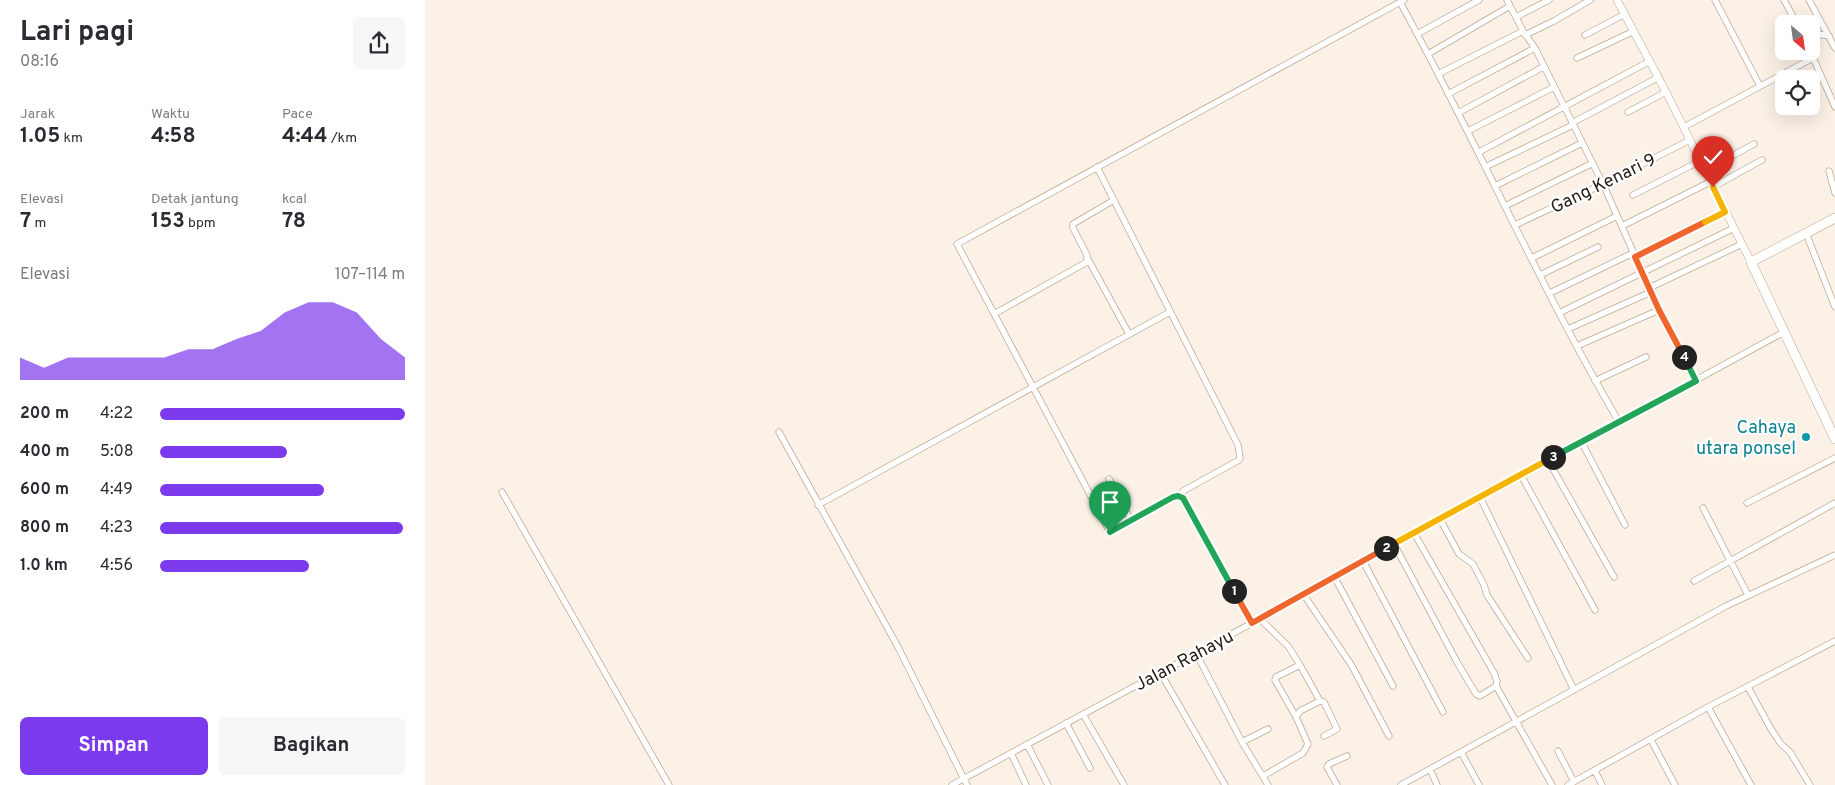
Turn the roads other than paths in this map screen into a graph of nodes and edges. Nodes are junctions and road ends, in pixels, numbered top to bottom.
1 (1479, 0) edge
2 (1549, 0) edge
3 (1590, 0) edge
4 (1617, 0) edge
5 (1715, 0) edge
6 (1784, 0) edge
7 (1809, 0) edge
8 (1402, 1) edge
9 (1509, 3) edge
10 (1625, 14) junction
11 (1792, 15) edge
12 (1517, 17) junction
13 (1634, 31) junction
14 (1524, 33) junction
15 (1417, 34) junction
16 (1820, 34) edge
17 (1585, 35) dead end
18 (1829, 36) junction
19 (1834, 44) edge
20 (1535, 48) junction
21 (1428, 54) junction
22 (1577, 58) dead end
23 (1810, 60) edge
24 (1814, 60) edge
25 (1651, 61) junction
26 (1543, 67) junction
27 (1793, 70) edge
28 (1438, 74) junction
29 (1659, 77) junction
30 (1775, 79) edge
31 (1760, 86) junction
32 (1554, 87) junction
33 (1666, 92) junction
34 (1448, 94) junction
35 (1564, 106) junction
36 (1835, 107) edge
37 (1629, 112) dead end
38 (1458, 114) junction
39 (1572, 124) junction
40 (1684, 127) junction
41 (1468, 131) junction
42 (1690, 140) junction
43 (1582, 143) junction
44 (1754, 144) dead end
45 (1479, 152) junction
46 (1763, 160) dead end
47 (1700, 161) junction
48 (1593, 163) junction
49 (1097, 167) junction
50 (1485, 167) junction
51 (1705, 171) junction
52 (1829, 171) dead end
53 (1603, 184) junction
54 (1712, 185) junction
55 (1495, 186) junction
56 (1835, 193) edge
57 (1633, 195) dead end
58 (1114, 200) junction
59 (1505, 206) junction
60 (1725, 212) junction
61 (1617, 216) junction
62 (1835, 218) edge
63 (1515, 225) junction
64 (1622, 226) junction
65 (1734, 228) junction
66 (1806, 233) junction
67 (1742, 244) junction
68 (1598, 248) dead end
69 (1634, 255) junction
70 (1532, 258) junction
71 (1088, 259) junction
72 (1751, 262) junction
73 (1641, 272) junction
74 (1540, 275) junction
75 (1650, 290) junction
76 (1549, 293) junction
77 (1835, 307) edge
78 (1659, 310) junction
79 (1170, 312) junction
80 (1559, 313) junction
81 (994, 314) junction
82 (1568, 329) junction
83 (1784, 332) junction
84 (1129, 334) junction
85 (1577, 346) junction
86 (1646, 357) dead end
87 (1595, 381) junction
88 (1696, 381) junction
89 (1033, 386) junction
90 (1619, 422) junction
91 (1833, 428) edge
92 (779, 432) dead end
93 (1835, 439) edge
94 (1581, 442) junction
95 (1835, 458) edge
96 (1549, 460) junction
97 (1521, 474) junction
98 (1109, 479) dead end
99 (502, 492) dead end
100 (1181, 496) junction
101 (1480, 497) junction
102 (1747, 503) dead end
103 (1835, 504) edge
104 (818, 505) junction
105 (1703, 508) dead end
106 (1440, 519) junction
107 (1131, 520) junction
108 (1625, 525) dead end
109 (1414, 533) junction
110 (1394, 544) junction
111 (1835, 555) edge
112 (1731, 560) junction
113 (1363, 561) junction
114 (1614, 577) dead end
115 (1335, 578) junction
116 (1694, 581) dead end
117 (1304, 595) junction
118 (1748, 595) junction
119 (1595, 610) dead end
120 (1260, 619) junction
121 (1252, 623) junction
122 (1835, 641) edge
123 (1196, 653) junction
124 (1528, 658) dead end
125 (1300, 665) junction
126 (1160, 672) junction
127 (1393, 686) dead end
128 (1496, 686) junction
129 (1748, 687) junction
130 (1573, 690) junction
131 (1320, 700) junction
132 (1708, 707) junction
133 (1443, 712) dead end
134 (1083, 714) junction
135 (1294, 714) junction
136 (1515, 721) junction
137 (1066, 724) junction
138 (1268, 729) dead end
139 (1324, 736) dead end
140 (1389, 736) dead end
141 (1651, 740) junction
142 (1242, 742) junction
143 (1027, 744) junction
144 (1558, 750) dead end
145 (1461, 752) junction
146 (1011, 753) junction
147 (1347, 756) dead end
148 (1090, 768) dead end
149 (1430, 769) junction
150 (1595, 771) junction
151 (1263, 776) junction
152 (964, 778) junction
153 (1574, 782) junction
154 (669, 785) edge
155 (952, 785) edge
156 (967, 785) edge
157 (1026, 785) edge
158 (1048, 785) edge
159 (1124, 785) edge
160 (1225, 785) edge
161 (1268, 785) edge
162 (1337, 785) edge
163 (1401, 785) edge
164 (1437, 785) edge
165 (1479, 785) edge
166 (1552, 785) edge
167 (1568, 785) edge
168 (1602, 785) edge
169 (1675, 785) edge
170 (1751, 785) edge
171 (1810, 785) edge

1 - 15 street
2 - 12 street
3 - 14 street
4 - 10 street
5 - 31 street
6 - 11 street
7 - 18 street
8 - 15 street
8 - 49 street
9 - 12 street
9 - 21 street
10 - 13 street
10 - 17 street
12 - 14 street
13 - 22 street
13 - 25 street
14 - 20 street
14 - 28 street
15 - 21 street
16 - 18 street
18 - 19 street
20 - 26 street
20 - 34 street
21 - 28 street
23 - 27 street
24 - 36 street
25 - 29 street
25 - 35 street
26 - 32 street
26 - 38 street
28 - 34 street
29 - 33 street
29 - 39 street
30 - 31 street
31 - 40 street
32 - 35 street
32 - 41 street
33 - 37 street
33 - 40 street
34 - 38 street
35 - 39 street
35 - 45 street
38 - 41 street
39 - 43 street
39 - 50 street
40 - 42 street
41 - 45 street
42 - 47 street
42 - 53 street, Gang Kenari 9
43 - 48 street
43 - 55 street
44 - 51 street
45 - 50 street
46 - 54 street
47 - 51 street
47 - 57 street
48 - 53 street
48 - 59 street
49 - 58 street
49 - 81 street
50 - 55 street
51 - 54 street
52 - 56 street
53 - 61 street
53 - 63 street, Gang Kenari 9
54 - 60 street
54 - 64 street
55 - 59 street
58 - 71 street
58 - 79 street
59 - 63 street
60 - 65 street
60 - 69 street
61 - 64 street
61 - 70 street
62 - 66 main road
63 - 70 street
64 - 69 street
65 - 67 street
65 - 73 street
66 - 72 main road
66 - 77 street
67 - 72 street
67 - 75 street
68 - 74 street
69 - 73 street
69 - 76 street
70 - 74 street
71 - 81 street
71 - 84 street
72 - 83 main road
73 - 75 street
73 - 80 street
74 - 76 street
75 - 78 street
75 - 82 street
76 - 80 street
78 - 85 street
78 - 88 street
79 - 84 street
79 - 100 street
80 - 82 street
81 - 89 street
82 - 85 street
83 - 88 street, Jalan Rahayu
83 - 91 main road
84 - 89 street
85 - 87 street
86 - 87 street
87 - 90 street
88 - 90 street, Jalan Rahayu
89 - 104 street
89 - 107 street
90 - 94 street, Jalan Rahayu
91 - 93 main road
92 - 104 street
94 - 96 street, Jalan Rahayu
94 - 108 street
95 - 102 street
96 - 97 street, Jalan Rahayu
96 - 114 street
97 - 101 street, Jalan Rahayu
97 - 119 street
98 - 107 street
99 - 154 street
100 - 107 street
100 - 121 street
101 - 106 street, Jalan Rahayu
101 - 130 street
103 - 112 street
104 - 152 street
105 - 112 street
106 - 109 street, Jalan Rahayu
106 - 124 street
109 - 110 street, Jalan Rahayu
109 - 128 street
110 - 113 street, Jalan Rahayu
110 - 128 street
111 - 118 street
112 - 116 street
112 - 118 street
113 - 115 street, Jalan Rahayu
113 - 133 street
115 - 117 street, Jalan Rahayu
115 - 127 street
117 - 120 street, Jalan Rahayu
117 - 140 street
118 - 130 street
120 - 121 street, Jalan Rahayu
120 - 125 street
121 - 123 street, Jalan Rahayu
122 - 129 street
123 - 126 street, Jalan Rahayu
123 - 142 street
125 - 131 street
125 - 135 street
126 - 134 street, Jalan Rahayu
126 - 160 street
128 - 136 street
129 - 132 street
129 - 171 street
130 - 136 street
131 - 135 street
131 - 139 street
132 - 141 street
132 - 170 street
134 - 137 street, Jalan Rahayu
134 - 159 street
135 - 151 street
136 - 145 street
136 - 166 street
137 - 143 street, Jalan Rahayu
137 - 148 street
138 - 142 street
141 - 150 street
141 - 169 street
142 - 151 street
143 - 146 street, Jalan Rahayu
143 - 158 street
144 - 153 street
145 - 149 street
145 - 165 street
146 - 152 street, Jalan Rahayu
146 - 157 street
147 - 162 street
149 - 163 street
149 - 164 street
150 - 153 street
150 - 168 street
151 - 161 street
152 - 155 street, Jalan Rahayu
152 - 156 street
153 - 167 street

